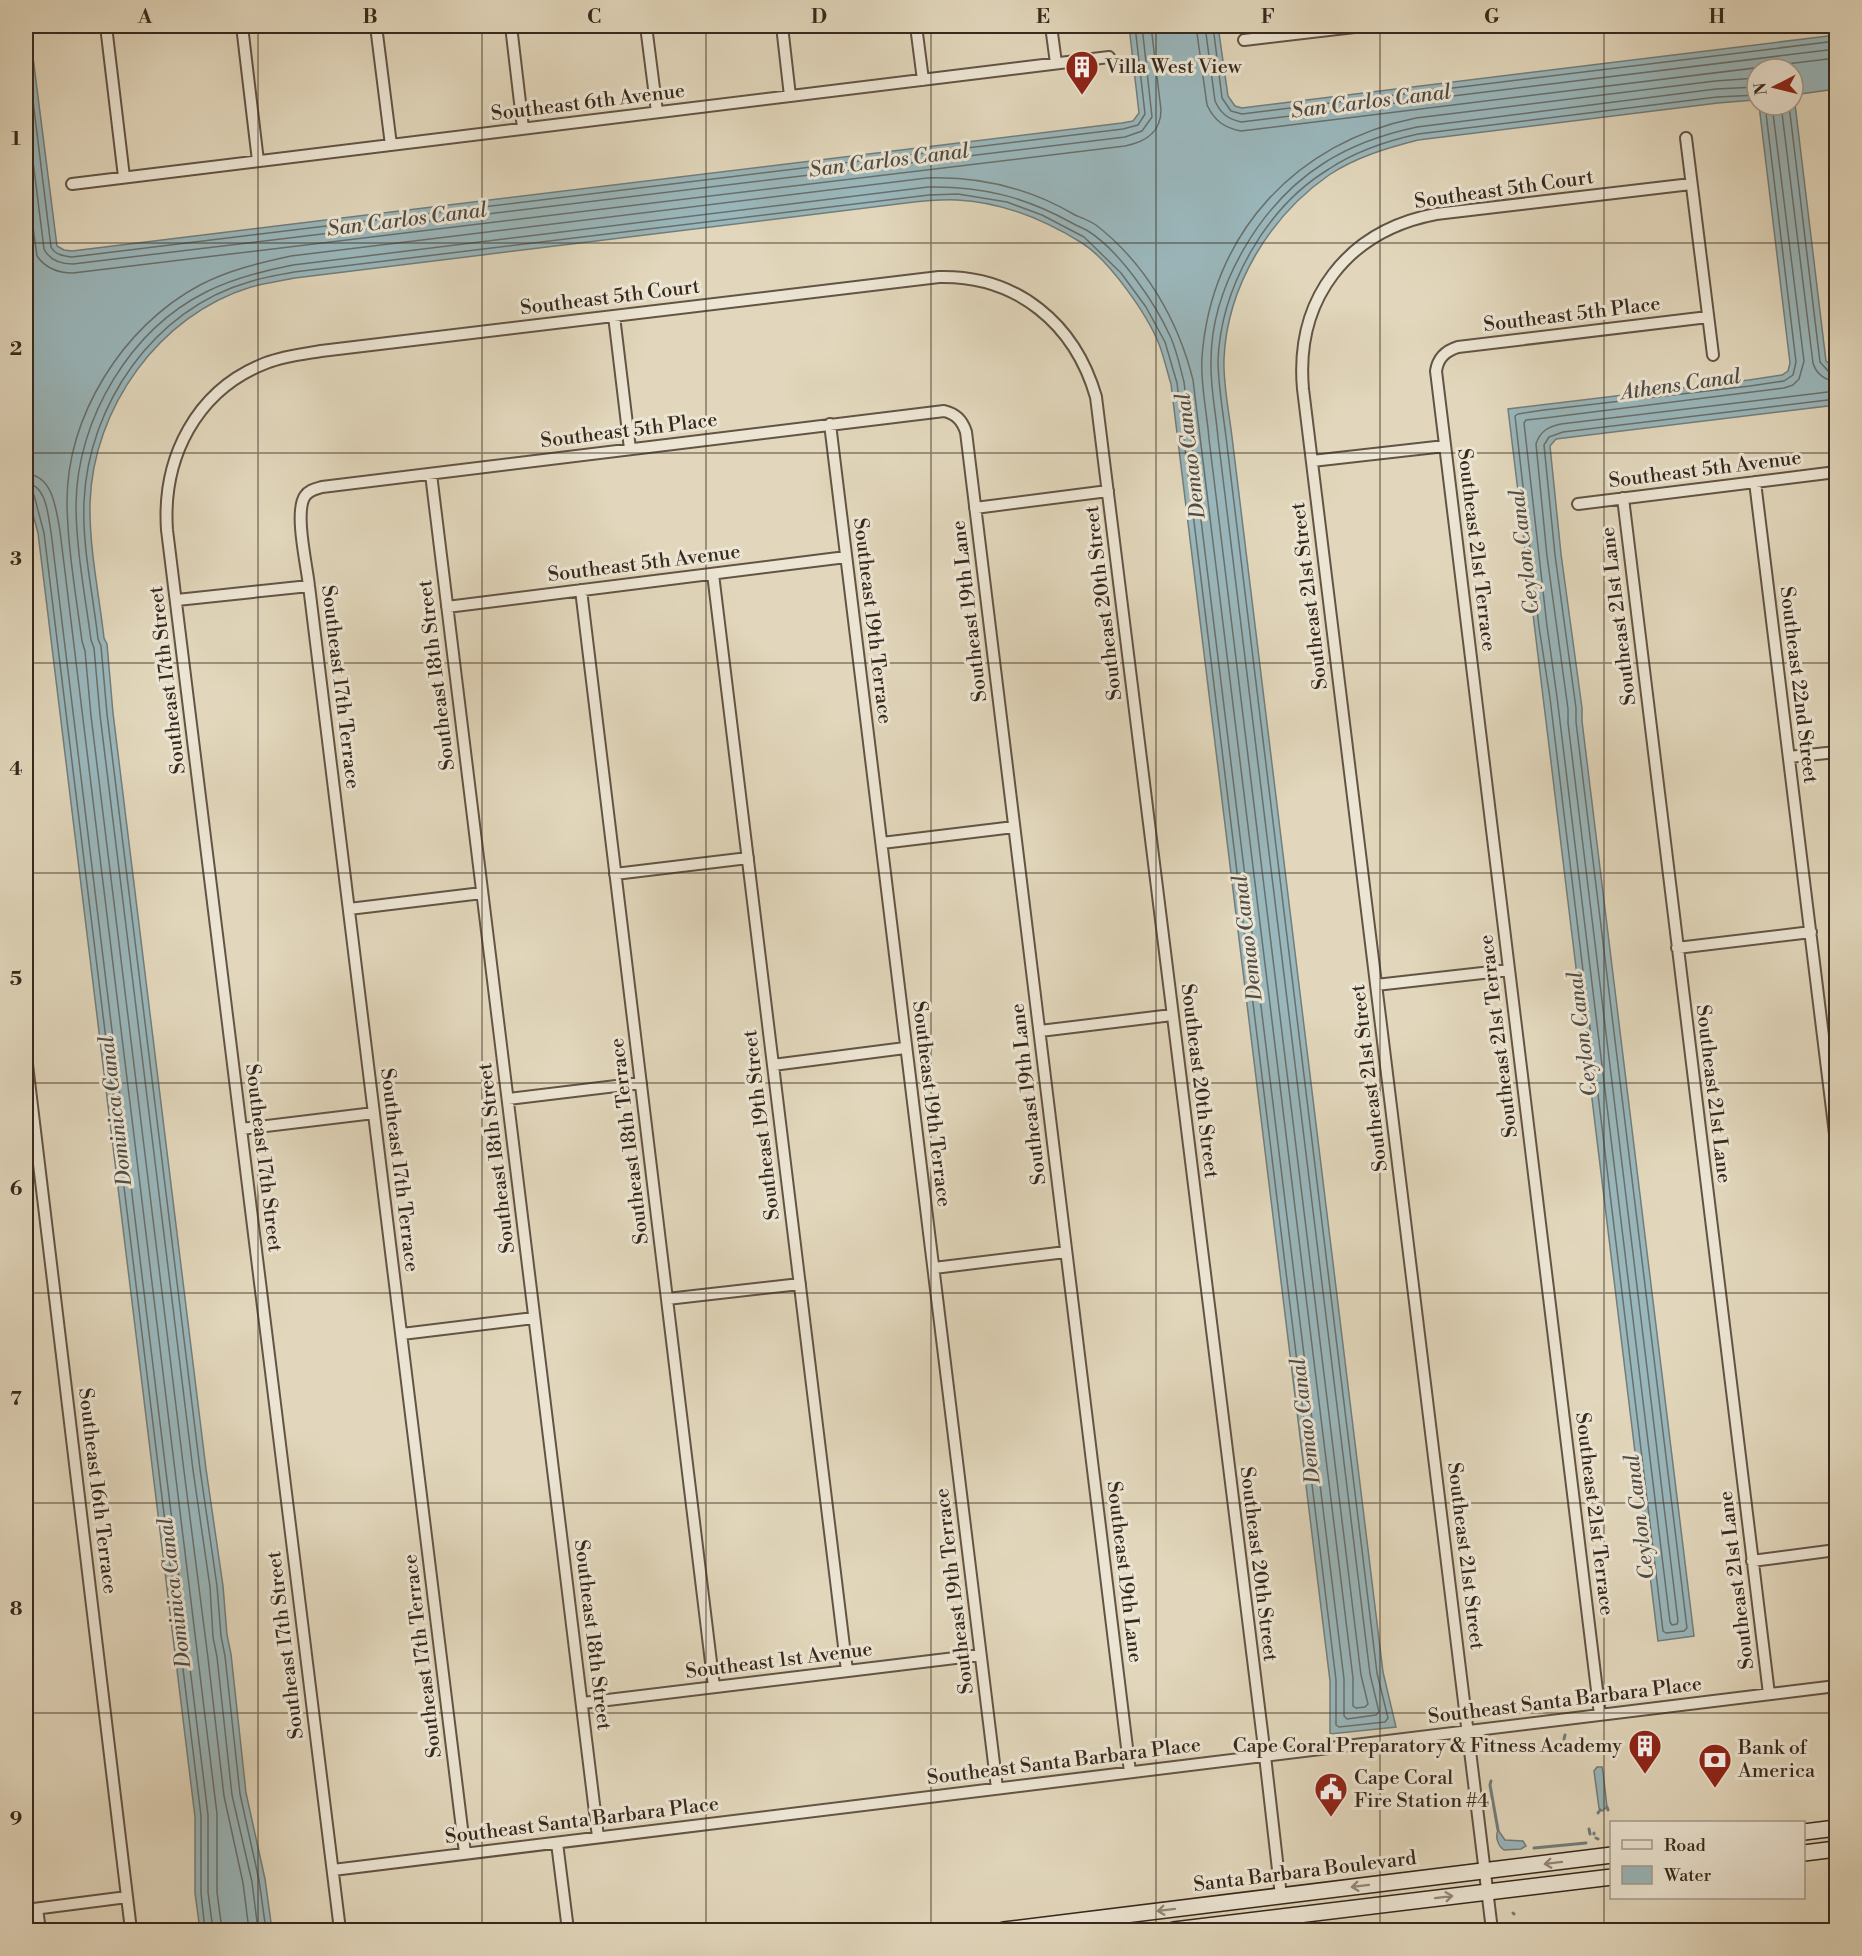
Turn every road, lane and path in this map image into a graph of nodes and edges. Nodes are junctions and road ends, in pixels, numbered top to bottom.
1 (106, 26) edge
2 (242, 26) edge
3 (376, 26) edge
4 (511, 26) edge
5 (646, 26) edge
6 (782, 26) edge
7 (916, 26) edge
8 (1051, 26) edge
9 (1363, 26) edge
10 (1294, 30) edge
11 (1244, 40) dead end
12 (1109, 57) dead end
13 (1056, 63) junction
14 (922, 80) junction
15 (790, 96) junction
16 (657, 112) junction
17 (524, 128) junction
18 (1686, 138) dead end
19 (391, 145) junction
20 (258, 161) junction
21 (124, 177) junction
22 (72, 184) dead end
23 (1691, 184) junction
24 (1338, 269) joint
25 (1023, 297) joint
26 (614, 316) junction
27 (1708, 317) junction
28 (1443, 355) joint
29 (1713, 355) dead end
30 (211, 401) joint
31 (955, 415) joint
32 (830, 424) junction
33 (1445, 446) junction
34 (630, 449) junction
35 (1312, 461) junction
36 (1836, 472) edge
37 (431, 474) junction
38 (1755, 482) junction
39 (1108, 491) junction
40 (308, 493) joint
41 (1623, 498) junction
42 (1578, 504) dead end
43 (975, 508) junction
44 (846, 557) junction
45 (713, 574) junction
46 (309, 586) junction
47 (581, 590) junction
48 (177, 600) junction
49 (447, 607) junction
50 (1836, 752) edge
51 (1789, 757) junction
52 (1014, 827) junction
53 (882, 843) junction
54 (748, 858) junction
55 (615, 874) junction
56 (482, 893) junction
57 (349, 909) junction
58 (1810, 932) junction
59 (1677, 948) junction
60 (1509, 970) junction
61 (1376, 985) junction
62 (1172, 1015) junction
63 (1040, 1031) junction
64 (905, 1048) junction
65 (26, 1056) edge
66 (773, 1065) junction
67 (641, 1083) junction
68 (508, 1099) junction
69 (374, 1113) junction
70 (241, 1129) junction
71 (1836, 1140) edge
72 (31, 1152) edge
73 (1066, 1252) junction
74 (934, 1268) junction
75 (800, 1284) junction
76 (667, 1299) junction
77 (534, 1318) junction
78 (402, 1334) junction
79 (1836, 1550) edge
80 (1752, 1561) junction
81 (980, 1655) junction
82 (847, 1671) junction
83 (1836, 1686) edge
84 (714, 1687) junction
85 (1768, 1694) junction
86 (583, 1703) junction
87 (1600, 1715) junction
88 (1468, 1730) junction
89 (1265, 1756) junction
90 (1130, 1772) junction
91 (997, 1788) junction
92 (1836, 1828) edge
93 (1805, 1832) edge
94 (598, 1837) junction
95 (557, 1843) junction
96 (1836, 1849) edge
97 (465, 1853) junction
98 (1805, 1853) edge
99 (1610, 1855) edge
100 (333, 1870) junction
101 (1485, 1871) junction
102 (1610, 1877) edge
103 (1488, 1892) junction
104 (1281, 1896) junction
105 (127, 1897) junction
106 (37, 1909) junction
107 (26, 1910) edge
108 (1284, 1924) edge
109 (1025, 1929) edge
110 (40, 1930) edge
111 (131, 1930) edge
112 (340, 1930) edge
113 (568, 1930) edge
114 (1004, 1930) edge
115 (1174, 1930) edge
116 (1492, 1930) edge

1 - 21 street
2 - 20 street
3 - 19 street
4 - 17 street
5 - 16 street
6 - 15 street
7 - 14 street
8 - 13 street
9 - 10 street
10 - 11 street
12 - 13 street, Southeast 6th Avenue
13 - 14 street, Southeast 6th Avenue
14 - 15 street, Southeast 6th Avenue
15 - 16 street, Southeast 6th Avenue
16 - 17 street, Southeast 6th Avenue
17 - 19 street, Southeast 6th Avenue
18 - 23 street
19 - 20 street, Southeast 6th Avenue
20 - 21 street, Southeast 6th Avenue
21 - 22 street, Southeast 6th Avenue
23 - 24 street, Southeast 5th Court
23 - 27 street
24 - 35 street, Southeast 21st Street
25 - 26 street, Southeast 5th Court
25 - 39 street, Southeast 20th Street
26 - 30 street, Southeast 5th Court
26 - 34 street
27 - 28 street, Southeast 5th Place
27 - 29 street
28 - 33 street, Southeast 21st Terrace
30 - 48 street, Southeast 17th Street
31 - 32 street, Southeast 5th Place
31 - 43 street, Southeast 19th Lane
32 - 34 street, Southeast 5th Place
32 - 44 street, Southeast 19th Terrace
33 - 35 street
33 - 60 street, Southeast 21st Terrace
34 - 37 street, Southeast 5th Place
35 - 61 street, Southeast 21st Street
36 - 38 street, Southeast 5th Avenue
37 - 40 street, Southeast 5th Place
37 - 49 street, Southeast 18th Street
38 - 41 street, Southeast 5th Avenue
38 - 51 street, Southeast 22nd Street
39 - 43 street
39 - 62 street, Southeast 20th Street
40 - 46 street, Southeast 17th Terrace
41 - 42 street, Southeast 5th Avenue
41 - 59 street, Southeast 21st Lane
43 - 52 street, Southeast 19th Lane
44 - 45 street, Southeast 5th Avenue
44 - 53 street, Southeast 19th Terrace
45 - 47 street, Southeast 5th Avenue
45 - 54 street, Southeast 19th Street
46 - 48 street
46 - 57 street, Southeast 17th Terrace
47 - 49 street, Southeast 5th Avenue
47 - 55 street, Southeast 18th Terrace
48 - 70 street, Southeast 17th Street
49 - 56 street, Southeast 18th Street
50 - 51 street
51 - 58 street, Southeast 22nd Street
52 - 53 street
52 - 63 street, Southeast 19th Lane
53 - 64 street, Southeast 19th Terrace
54 - 55 street
54 - 66 street, Southeast 19th Street
55 - 67 street, Southeast 18th Terrace
56 - 57 street
56 - 68 street, Southeast 18th Street
57 - 69 street, Southeast 17th Terrace
58 - 59 street
58 - 71 street, Southeast 22nd Street
59 - 80 street, Southeast 21st Lane
60 - 61 street
60 - 87 street, Southeast 21st Terrace
61 - 88 street, Southeast 21st Street
62 - 63 street
62 - 89 street, Southeast 20th Street
63 - 73 street, Southeast 19th Lane
64 - 66 street
64 - 74 street, Southeast 19th Terrace
65 - 72 street, Southeast 16th Terrace
66 - 75 street, Southeast 19th Street
67 - 68 street
67 - 76 street, Southeast 18th Terrace
68 - 77 street, Southeast 18th Street
69 - 70 street
69 - 78 street, Southeast 17th Terrace
70 - 100 street, Southeast 17th Street
72 - 105 street, Southeast 16th Terrace
73 - 74 street
73 - 90 street, Southeast 19th Lane
74 - 81 street, Southeast 19th Terrace
75 - 76 street
75 - 82 street, Southeast 19th Street
76 - 84 street, Southeast 18th Terrace
77 - 78 street
77 - 86 street, Southeast 18th Street
78 - 97 street, Southeast 17th Terrace
79 - 80 street
80 - 85 street, Southeast 21st Lane
81 - 82 street, Southeast 1st Avenue
81 - 91 street, Southeast 19th Terrace
82 - 84 street, Southeast 1st Avenue
83 - 85 street, Southeast Santa Barbara Place
84 - 86 street, Southeast 1st Avenue
85 - 87 street, Southeast Santa Barbara Place
86 - 94 street, Southeast 18th Street
87 - 88 street, Southeast Santa Barbara Place
88 - 89 street, Southeast Santa Barbara Place
88 - 101 street, Southeast 21st Street
89 - 90 street, Southeast Santa Barbara Place
89 - 104 street, Southeast 20th Street
90 - 91 street, Southeast Santa Barbara Place
91 - 94 street, Southeast Santa Barbara Place
92 - 93 main road
94 - 95 street, Southeast Santa Barbara Place
95 - 97 street, Southeast Santa Barbara Place
95 - 113 street
96 - 98 main road
97 - 100 street, Southeast Santa Barbara Place
99 -> 101 main road, Santa Barbara Boulevard
100 - 112 street, Southeast 17th Street
101 - 103 street, Southeast 21st Street
101 -> 104 main road, Santa Barbara Boulevard
102 - 103 main road
108 -> 103 main road
103 - 116 street, Southeast 21st Street
104 -> 109 main road, Santa Barbara Boulevard
105 - 106 street
105 - 111 street, Southeast 16th Terrace
106 - 107 street
106 - 110 street
108 - 115 main road
109 - 114 main road, Santa Barbara Boulevard

